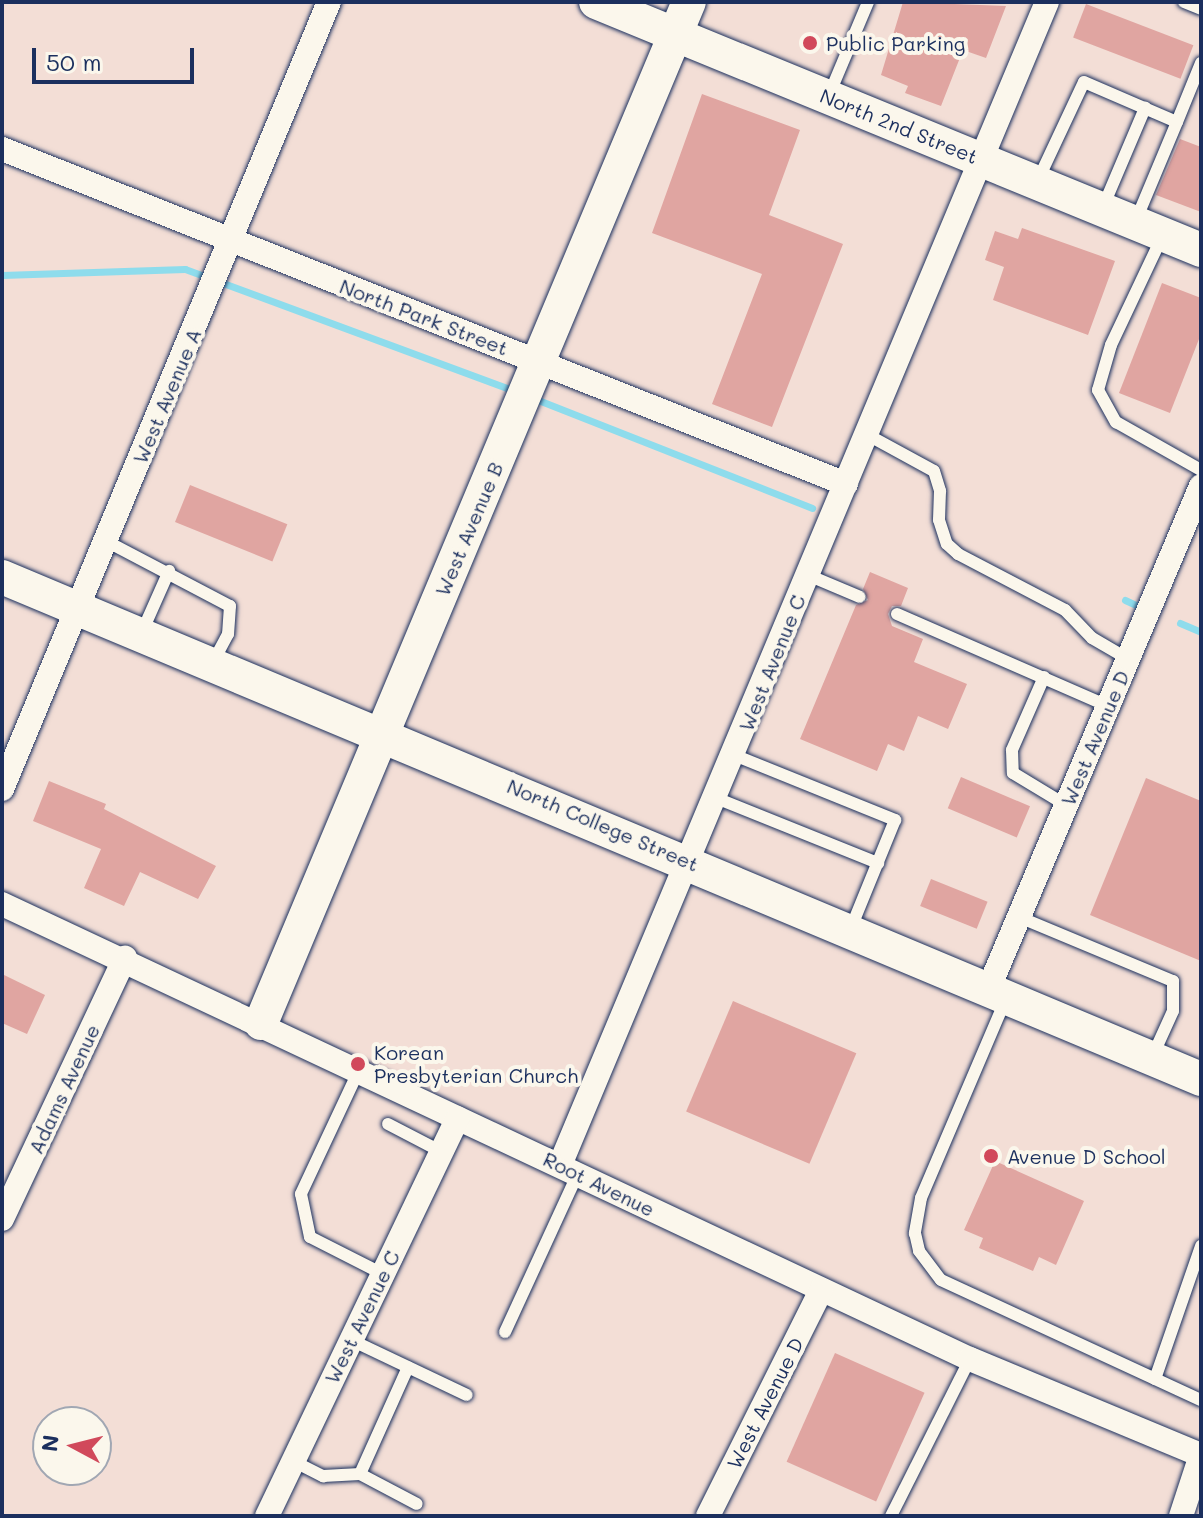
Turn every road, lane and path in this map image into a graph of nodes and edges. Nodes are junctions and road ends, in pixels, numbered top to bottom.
1 (329, 2) edge
2 (596, 2) edge
3 (689, 2) edge
4 (868, 2) edge
5 (1047, 2) edge
6 (1184, 2) edge
7 (1201, 9) edge
8 (676, 34) junction
9 (1201, 63) edge
10 (828, 97) junction
11 (1145, 108) junction
12 (1177, 122) junction
13 (2, 149) edge
14 (981, 160) junction
15 (1037, 183) junction
16 (1102, 210) junction
17 (1149, 229) junction
18 (228, 249) junction
19 (1201, 250) edge
20 (537, 370) junction
21 (866, 434) junction
22 (1201, 470) edge
23 (846, 484) junction
24 (1201, 486) edge
25 (106, 541) junction
26 (169, 571) junction
27 (808, 575) junction
28 (2, 577) edge
29 (860, 597) dead end
30 (77, 609) junction
31 (897, 614) dead end
32 (141, 635) junction
33 (1128, 659) junction
34 (212, 664) junction
35 (1044, 677) junction
36 (1108, 706) junction
37 (382, 732) junction
38 (734, 755) junction
39 (2, 789) edge
40 (716, 798) junction
41 (1066, 805) junction
42 (690, 861) junction
43 (878, 863) junction
44 (2, 904) edge
45 (1019, 917) junction
46 (850, 930) junction
47 (125, 958) junction
48 (997, 994) junction
49 (261, 1023) junction
50 (1152, 1058) junction
51 (359, 1070) junction
52 (1201, 1079) edge
53 (458, 1118) junction
54 (388, 1124) dead end
55 (442, 1152) junction
56 (569, 1169) junction
57 (2, 1219) edge
58 (1201, 1246) edge
59 (383, 1274) junction
60 (821, 1290) junction
61 (505, 1332) dead end
62 (351, 1340) junction
63 (970, 1359) junction
64 (408, 1367) junction
65 (1155, 1379) junction
66 (467, 1395) dead end
67 (1201, 1400) edge
68 (1201, 1455) edge
69 (293, 1461) junction
70 (360, 1474) junction
71 (417, 1504) dead end
72 (267, 1516) edge
73 (708, 1516) edge
74 (891, 1516) edge
75 (1181, 1516) edge

1 - 18 street, West Avenue A
2 - 8 street, North 2nd Street
3 - 8 street, West Avenue B
4 - 10 lane
5 - 14 street, West Avenue C
6 - 7 lane
8 - 10 street, North 2nd Street
8 - 20 street, West Avenue B
9 - 12 lane
10 - 14 street, North 2nd Street
11 - 12 lane
11 - 15 lane
11 - 16 lane
12 - 17 lane
13 - 18 street, North Park Street
14 - 15 street, North 2nd Street
14 - 21 street, West Avenue C
15 - 16 street, North 2nd Street
16 - 17 street, North 2nd Street
17 - 19 street, North 2nd Street
17 - 22 lane
18 - 20 street, North Park Street
18 - 25 street, West Avenue A
20 - 23 street, North Park Street
20 - 37 street, West Avenue B
21 - 23 street, West Avenue C
21 - 33 lane
23 - 27 street, West Avenue C
24 - 33 street, West Avenue D
25 - 26 lane
25 - 30 street, West Avenue A
26 - 32 lane
26 - 34 lane
27 - 29 lane
27 - 38 street, West Avenue C
28 - 30 street, North College Street
30 - 32 street, North College Street
30 - 39 street, West Avenue A
31 - 35 lane
32 - 34 street, North College Street
33 - 36 street, West Avenue D
34 - 37 street, North College Street
35 - 36 lane
35 - 41 lane
36 - 41 street, West Avenue D
37 - 42 street, North College Street
37 - 49 street, West Avenue B
38 - 40 street, West Avenue C
38 - 43 lane
40 - 42 street, West Avenue C
40 - 43 lane
41 - 45 street, West Avenue D
42 - 46 street, North College Street
42 - 56 street, West Avenue C
43 - 46 lane
44 - 47 street, Root Avenue
45 - 48 street, West Avenue D
45 - 50 lane
46 - 48 street, North College Street
47 - 49 street, Root Avenue
47 - 57 street, Adams Avenue
48 - 50 street, North College Street
48 - 65 lane
49 - 51 street, Root Avenue
50 - 52 street, North College Street
51 - 53 street, Root Avenue
51 - 59 lane
53 - 55 street, West Avenue C
53 - 56 street, Root Avenue
54 - 55 lane
55 - 59 street, West Avenue C
56 - 60 street, Root Avenue
56 - 61 lane
58 - 65 lane
59 - 62 street, West Avenue C
60 - 63 street, Root Avenue
60 - 73 street, West Avenue D
62 - 64 lane
62 - 69 street, West Avenue C
63 - 68 street, Root Avenue
63 - 74 lane
64 - 66 lane
64 - 70 lane
65 - 67 lane
68 - 75 street
69 - 70 lane
69 - 72 street, West Avenue C
70 - 71 lane

